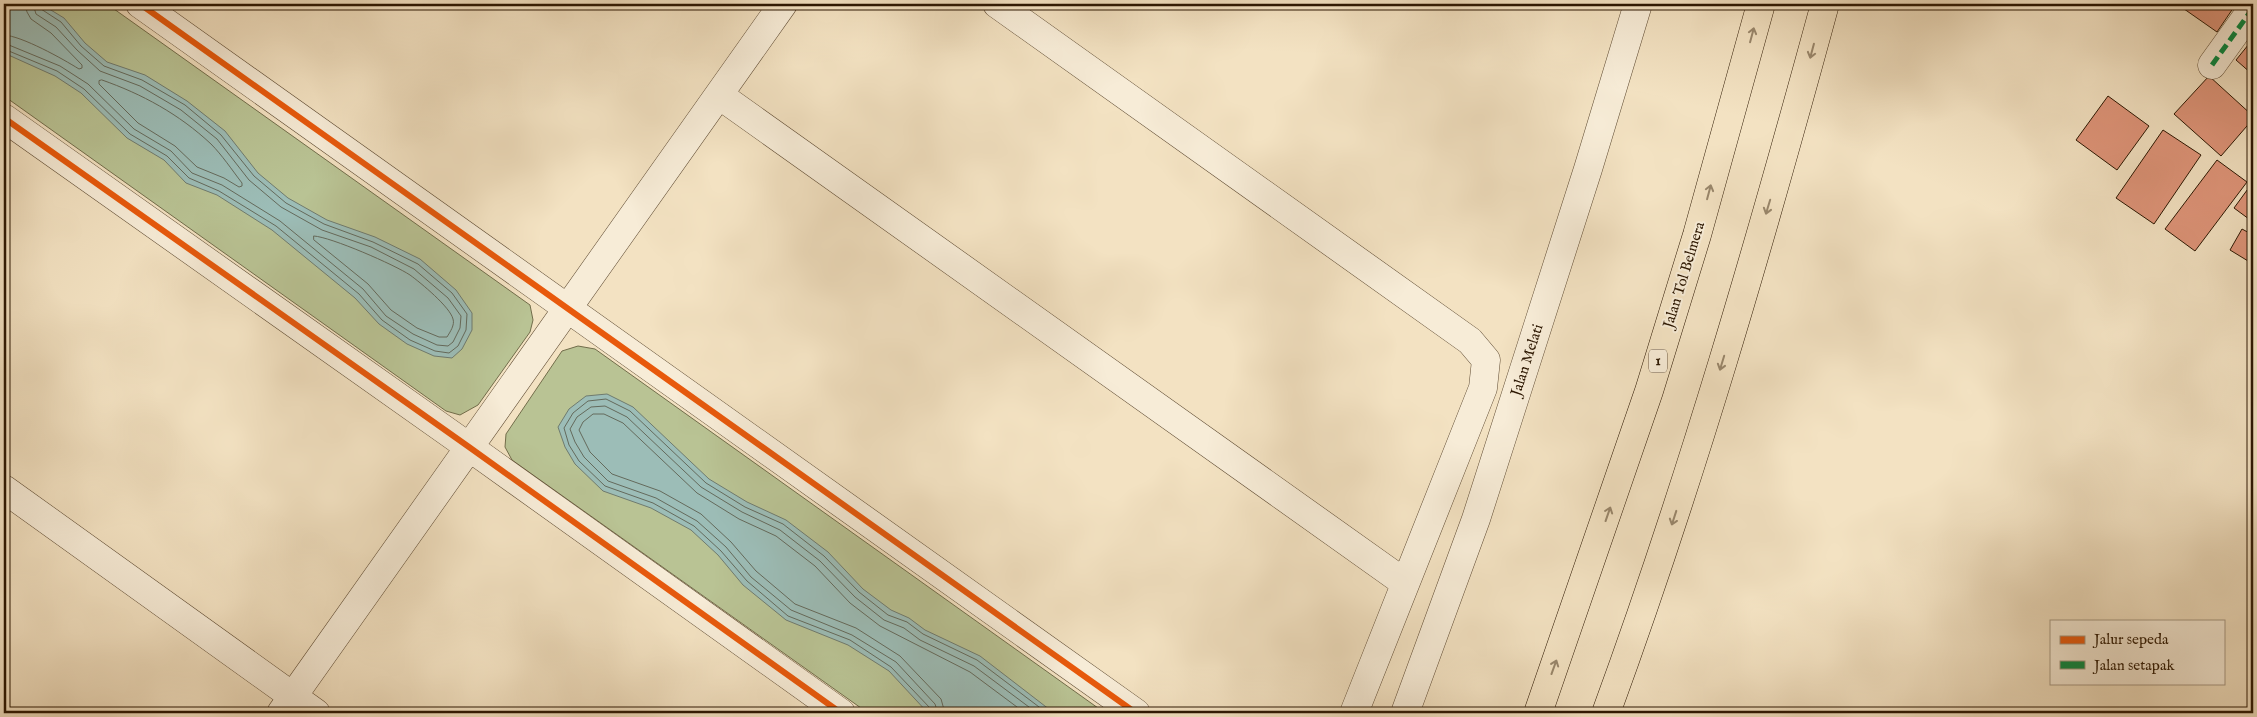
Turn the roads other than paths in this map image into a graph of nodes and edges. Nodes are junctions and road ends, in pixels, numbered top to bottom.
1 (140, 4) edge
2 (783, 4) edge
3 (997, 4) edge
4 (1638, 4) edge
5 (1761, 4) edge
6 (1825, 4) edge
7 (2253, 8) edge
8 (2212, 65) dead end
9 (719, 95) junction
10 (4, 118) edge
11 (568, 308) junction
12 (470, 447) junction
13 (4, 488) edge
14 (1405, 583) junction
15 (287, 705) edge
16 (316, 713) edge
17 (841, 713) edge
18 (1136, 713) edge
19 (1354, 713) edge
20 (1405, 713) edge
21 (1538, 713) edge
22 (1606, 713) edge

1 - 11 street
2 - 9 street
3 - 14 street
4 - 20 street, Jalan Melati
21 -> 5 highway, Jalan Tol Belmera / 1
6 -> 22 highway
7 - 8 street
9 - 11 street
9 - 14 street
10 - 12 street
11 - 12 street
11 - 18 street
12 - 15 street
12 - 17 street
13 - 15 street
14 - 19 street
15 - 16 street

